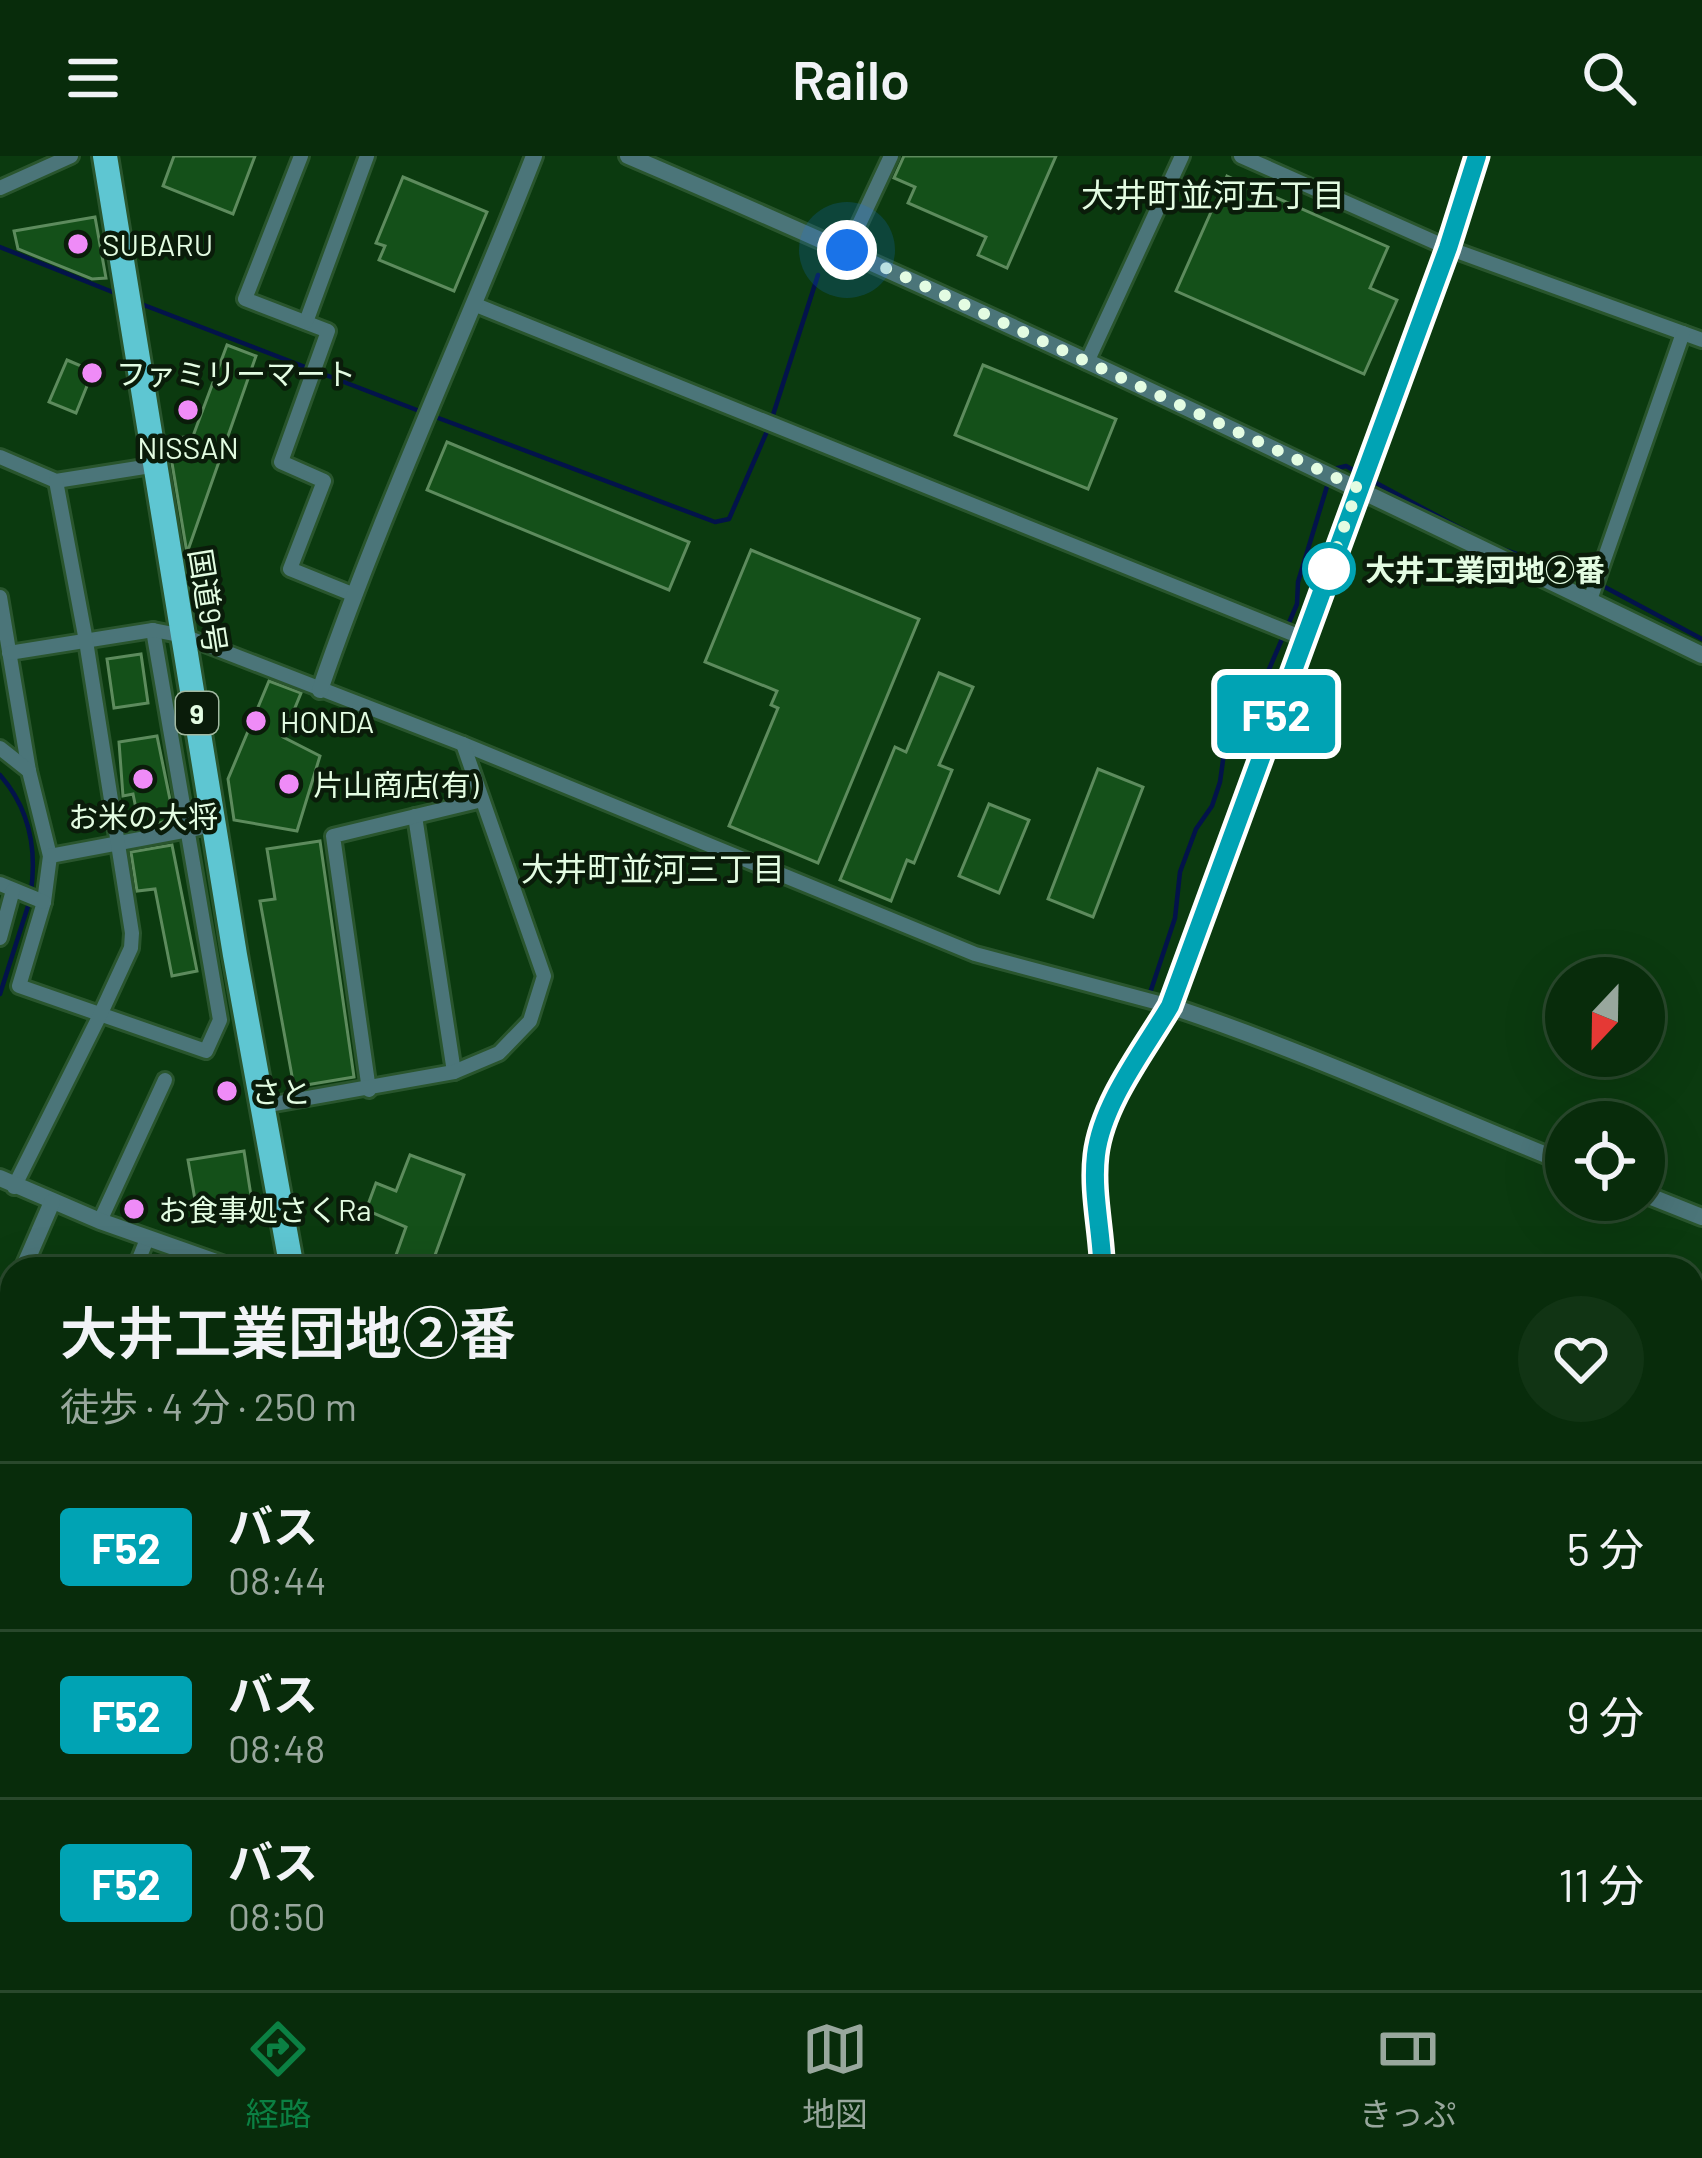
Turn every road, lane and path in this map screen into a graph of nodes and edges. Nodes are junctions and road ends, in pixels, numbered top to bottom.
1 (71, 156) edge
2 (106, 156) edge
3 (301, 156) edge
4 (367, 156) edge
5 (534, 156) edge
6 (628, 156) edge
7 (891, 156) edge
8 (1182, 156) edge
9 (1241, 156) edge
10 (1477, 156) edge
11 (0, 188) edge
12 (1448, 248) junction
13 (847, 250) junction
14 (476, 305) junction
15 (306, 322) junction
16 (1683, 333) junction
17 (1702, 340) edge
18 (1088, 362) junction
19 (0, 457) edge
20 (157, 465) junction
21 (56, 481) junction
22 (1358, 488) junction
23 (352, 594) junction
24 (0, 597) edge
25 (1590, 600) junction
26 (153, 630) junction
27 (184, 636) junction
28 (1304, 638) junction
29 (86, 641) junction
30 (9, 653) junction
31 (1702, 655) edge
32 (320, 690) junction
33 (463, 744) junction
34 (0, 748) edge
35 (29, 771) junction
36 (482, 800) junction
37 (416, 816) junction
38 (203, 827) junction
39 (117, 843) junction
40 (50, 856) junction
41 (6, 887) edge
42 (44, 902) junction
43 (0, 938) edge
44 (1170, 1006) junction
45 (101, 1013) junction
46 (454, 1072) junction
47 (165, 1080) dead end
48 (369, 1090) junction
49 (263, 1106) junction
50 (1545, 1155) edge
51 (7, 1182) edge
52 (52, 1202) junction
53 (1665, 1202) edge
54 (1702, 1217) edge
55 (100, 1221) junction
56 (147, 1239) junction
57 (28, 1257) edge
58 (140, 1257) edge
59 (200, 1257) edge
60 (290, 1257) edge
61 (1102, 1257) edge

1 - 11 street
2 - 20 highway, 国道9号 / 9
3 - 15 street
4 - 15 street
5 - 14 street
6 - 13 street
7 - 13 street
8 - 18 street
9 - 12 street
10 - 12 street
12 - 16 street
12 - 22 street
13 - 18 street
14 - 23 street
14 - 28 street
15 - 23 street
16 - 17 street
16 - 25 street
18 - 22 street
19 - 21 street
20 - 21 street
20 - 27 highway, 国道9号 / 9
21 - 29 street
22 - 25 street
22 - 28 street
23 - 32 street
24 - 30 street
25 - 31 street
26 - 27 street
26 - 29 street
26 - 38 street
27 - 32 street
27 - 38 highway, 国道9号 / 9
28 - 44 street
29 - 30 street
29 - 39 street
30 - 35 street
32 - 33 street
33 - 36 street
33 - 44 street
34 - 35 street
35 - 40 street
36 - 37 street
36 - 46 street
37 - 46 street
37 - 48 street
38 - 39 street
38 - 45 street
38 - 49 highway, 国道9号 / 9
39 - 40 street
39 - 45 street
40 - 42 street
41 - 42 street
41 - 43 street
42 - 45 street
44 - 50 street
44 - 61 street
45 - 51 street
46 - 48 street
47 - 55 street
48 - 49 street
49 - 60 highway, 国道9号 / 9
51 - 52 street
52 - 55 street
52 - 57 street
53 - 54 street
55 - 56 street
56 - 58 street
56 - 59 street

